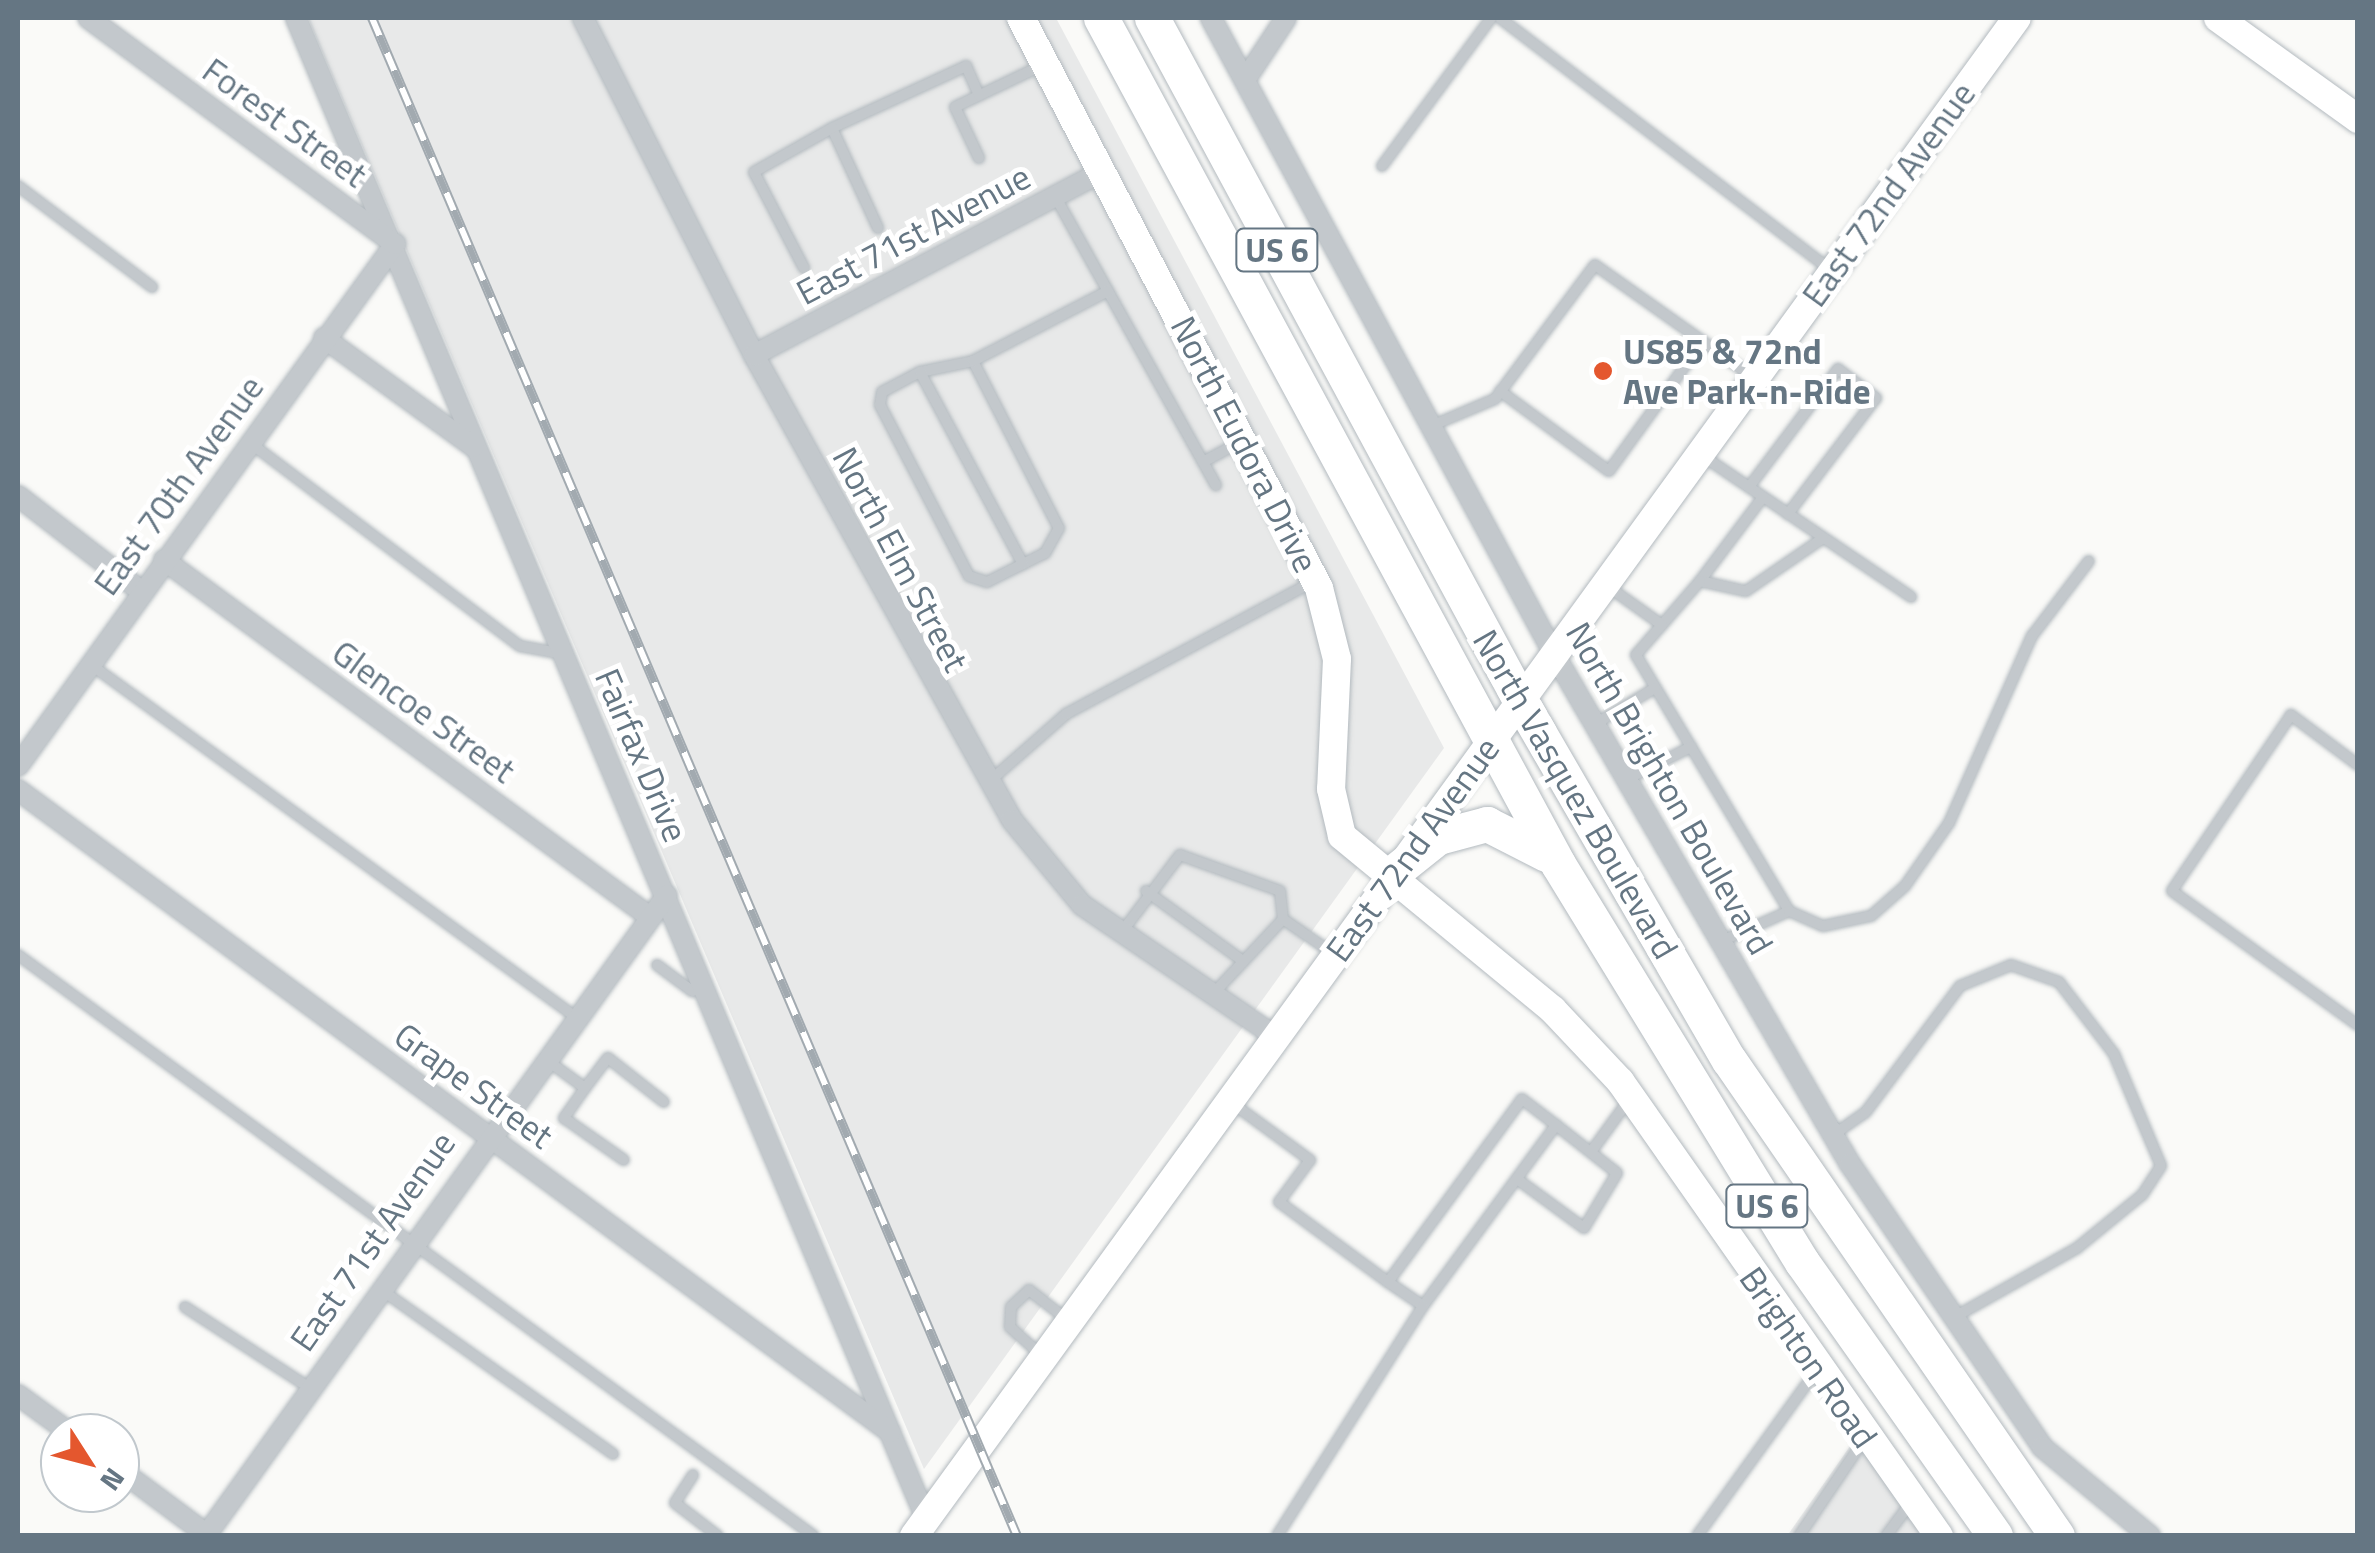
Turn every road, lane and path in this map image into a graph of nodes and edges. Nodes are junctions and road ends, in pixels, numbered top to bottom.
1 (88, 18) edge
2 (296, 18) edge
3 (583, 18) edge
4 (1021, 18) edge
5 (1101, 18) edge
6 (1152, 18) edge
7 (1211, 18) edge
8 (1286, 18) edge
9 (1492, 18) edge
10 (1500, 18) edge
11 (2016, 18) edge
12 (2218, 18) edge
13 (1046, 64) junction
14 (1245, 80) junction
15 (979, 95) junction
16 (2358, 119) edge
17 (832, 128) junction
18 (978, 158) dead end
19 (1382, 166) dead end
20 (1103, 171) junction
21 (18, 186) edge
22 (1055, 196) junction
23 (878, 228) dead end
24 (395, 244) junction
25 (804, 268) dead end
26 (1832, 271) junction
27 (152, 288) dead end
28 (1108, 291) junction
29 (324, 338) junction
30 (1704, 341) junction
31 (754, 355) junction
32 (972, 361) junction
33 (920, 372) junction
34 (1754, 378) junction
35 (1500, 391) junction
36 (1431, 426) junction
37 (1243, 440) junction
38 (249, 442) junction
39 (476, 448) junction
40 (1700, 454) junction
41 (1203, 462) junction
42 (1216, 485) dead end
43 (1749, 487) junction
44 (18, 496) edge
45 (1763, 497) junction
46 (1788, 514) junction
47 (1823, 538) junction
48 (164, 560) junction
49 (2088, 561) dead end
50 (1024, 564) junction
51 (1315, 580) junction
52 (1700, 581) junction
53 (1605, 584) junction
54 (141, 592) junction
55 (1911, 597) dead end
56 (1662, 625) junction
57 (564, 654) junction
58 (1554, 654) junction
59 (90, 664) junction
60 (1655, 688) junction
61 (1520, 700) junction
62 (1595, 724) junction
63 (1489, 744) junction
64 (1691, 747) junction
65 (2358, 765) edge
66 (18, 766) edge
67 (1627, 779) junction
68 (992, 780) junction
69 (18, 790) edge
70 (1558, 864) junction
71 (1394, 875) junction
72 (1146, 892) junction
73 (667, 895) junction
74 (1789, 912) junction
75 (646, 914) junction
76 (1283, 918) junction
77 (1120, 933) junction
78 (1721, 941) junction
79 (18, 955) edge
80 (1335, 955) junction
81 (1239, 958) junction
82 (657, 965) dead end
83 (702, 976) junction
84 (1212, 996) junction
85 (574, 1015) junction
86 (2358, 1025) edge
87 (1276, 1037) junction
88 (543, 1058) junction
89 (585, 1088) junction
90 (1632, 1096) junction
91 (1230, 1100) junction
92 (664, 1102) dead end
93 (1556, 1125) junction
94 (487, 1135) junction
95 (1834, 1135) junction
96 (1591, 1152) junction
97 (624, 1160) dead end
98 (1518, 1180) junction
99 (411, 1242) junction
100 (1388, 1282) junction
101 (378, 1288) junction
102 (1423, 1306) junction
103 (185, 1307) dead end
104 (1951, 1319) junction
105 (1070, 1322) junction
106 (1044, 1358) junction
107 (1816, 1371) junction
108 (308, 1387) junction
109 (18, 1394) edge
110 (43, 1413) edge
111 (891, 1433) junction
112 (1866, 1438) junction
113 (613, 1454) dead end
114 (693, 1475) dead end
115 (140, 1485) edge
116 (1912, 1500) junction
117 (920, 1527) edge
118 (208, 1535) edge
119 (718, 1536) edge
120 (814, 1536) edge
121 (1277, 1536) edge
122 (1697, 1536) edge
123 (1799, 1536) edge
124 (1886, 1536) edge
125 (1939, 1536) edge
126 (1995, 1536) edge
127 (2057, 1536) edge
128 (2150, 1536) edge

1 - 24 street, Forest Street
2 - 24 street, Fairfax Drive
3 - 31 street, North Elm Street
4 - 13 street, North Eudora Drive
5 - 63 highway, North Vasquez Boulevard / US 6
6 - 61 highway, North Vasquez Boulevard / US 6
7 - 14 street, North Brighton Boulevard
8 - 14 street
9 - 19 lane
10 - 26 lane
11 - 26 street, East 72nd Avenue
12 - 16 street
13 - 15 lane
13 - 20 street, North Eudora Drive
14 - 36 street, North Brighton Boulevard
15 - 17 lane
15 - 18 lane
17 - 23 lane
17 - 25 lane
20 - 22 street, East 71st Avenue
20 - 37 street, North Eudora Drive
21 - 27 lane
22 - 28 lane
22 - 31 street, East 71st Avenue
24 - 29 street, East 70th Avenue
24 - 39 street, Fairfax Drive
26 - 34 street, East 72nd Avenue
28 - 32 lane
28 - 41 lane
29 - 38 street, East 70th Avenue
29 - 39 street
30 - 34 lane
30 - 35 lane
30 - 35 lane
31 - 68 street, North Elm Street
32 - 33 lane
32 - 50 lane
33 - 50 lane
33 - 50 lane
34 - 40 street, East 72nd Avenue
35 - 36 lane
36 - 58 street, North Brighton Boulevard
37 - 41 lane
37 - 51 street, North Eudora Drive
38 - 48 street, East 70th Avenue
38 - 57 lane
39 - 57 street, Fairfax Drive
40 - 43 lane
40 - 53 street, East 72nd Avenue
41 - 42 lane
43 - 45 lane
43 - 46 lane
44 - 54 street
45 - 46 lane
45 - 52 lane
46 - 47 lane
47 - 52 lane
47 - 55 lane
48 - 54 street, East 70th Avenue
48 - 75 street, Glencoe Street
49 - 74 lane
51 - 68 lane
51 - 71 street, North Eudora Drive
52 - 56 lane
53 - 56 lane
53 - 58 street, East 72nd Avenue
54 - 59 street, East 70th Avenue
56 - 60 lane
57 - 73 street, Fairfax Drive
58 - 61 street, East 72nd Avenue
58 - 62 street, North Brighton Boulevard
59 - 66 street, East 70th Avenue
59 - 85 lane
60 - 62 lane
60 - 64 lane
61 - 63 street, East 72nd Avenue
61 - 127 highway, North Vasquez Boulevard / US 6
62 - 67 street, North Brighton Boulevard
63 - 70 highway, North Vasquez Boulevard / US 6
63 - 71 street, East 72nd Avenue
64 - 67 lane
64 - 74 lane
65 - 86 lane
67 - 78 street, North Brighton Boulevard
68 - 77 street, North Elm Street
69 - 94 street, Grape Street
70 - 71 highway
70 - 126 highway, North Vasquez Boulevard / US 6
71 - 80 street, East 72nd Avenue
71 - 90 street, Brighton Road
72 - 76 lane
72 - 77 lane
72 - 81 lane
73 - 75 street, East 71st Avenue
73 - 83 street, Fairfax Drive
74 - 78 lane
75 - 85 street, East 71st Avenue
76 - 80 lane
76 - 81 lane
77 - 84 street, North Elm Street
78 - 95 street, North Brighton Boulevard
79 - 99 lane
80 - 87 street, East 72nd Avenue
81 - 84 lane
82 - 83 lane
83 - 111 street, Fairfax Drive
84 - 87 street, North Elm Street
85 - 88 street, East 71st Avenue
87 - 91 street, East 72nd Avenue
88 - 89 lane
88 - 94 street, East 71st Avenue
89 - 92 lane
89 - 97 lane
90 - 96 lane
90 - 107 street, Brighton Road
91 - 100 lane
91 - 105 street, East 72nd Avenue
93 - 96 lane
93 - 98 lane
93 - 100 lane
94 - 99 street, East 71st Avenue
94 - 111 street, Grape Street
95 - 104 street, North Brighton Boulevard
95 - 104 lane
96 - 98 lane
98 - 102 lane
99 - 101 street, East 71st Avenue
99 - 120 lane
100 - 102 lane
101 - 108 street, East 71st Avenue
101 - 113 lane
102 - 121 lane
103 - 108 lane
104 - 128 street, North Brighton Boulevard
105 - 106 street, East 72nd Avenue
105 - 106 lane
106 - 117 street, East 72nd Avenue
107 - 112 street, Brighton Road
107 - 122 lane
108 - 118 street, East 71st Avenue
109 - 110 street
111 - 117 street, Fairfax Drive
112 - 116 street, Brighton Road
112 - 123 lane
114 - 119 lane
115 - 118 street
116 - 124 lane
116 - 125 street, Brighton Road

